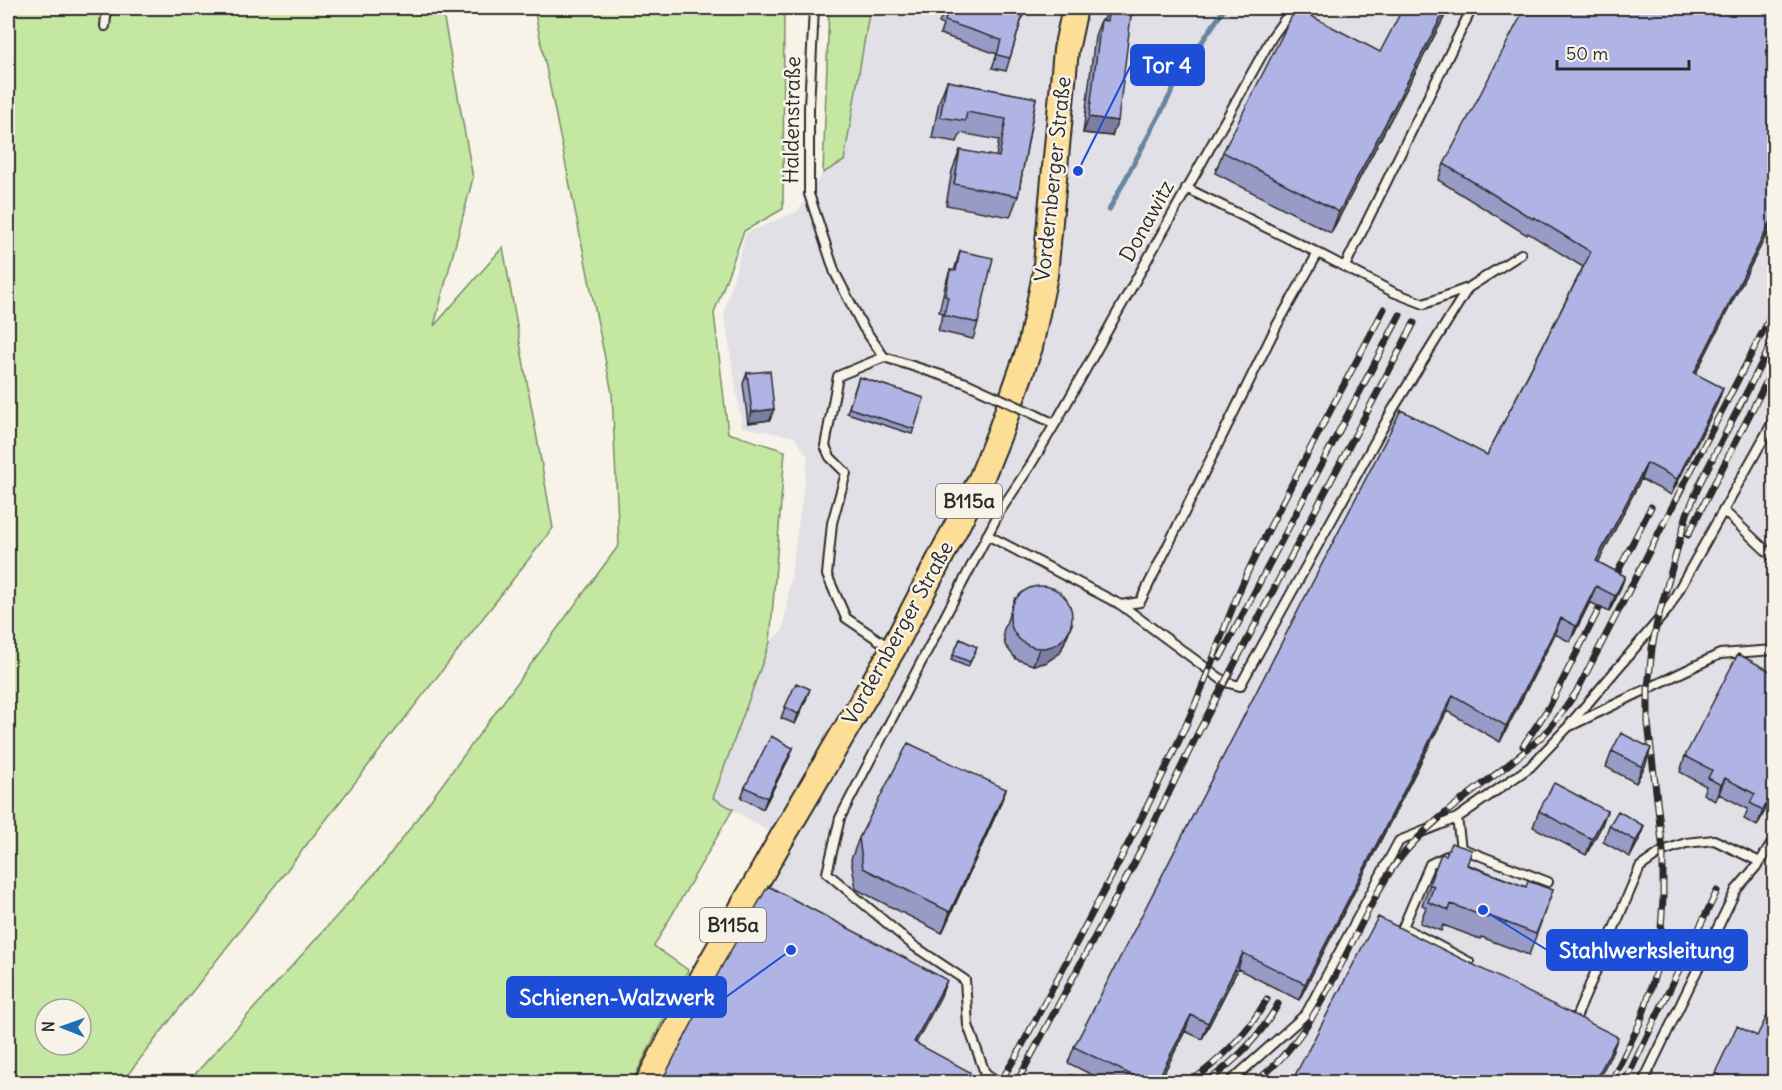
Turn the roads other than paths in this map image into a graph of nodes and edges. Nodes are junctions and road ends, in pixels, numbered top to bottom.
1 (107, 8) edge
2 (814, 8) edge
3 (1075, 8) edge
4 (1293, 8) edge
5 (1473, 8) edge
6 (105, 26) dead end
7 (1186, 188) junction
8 (1318, 253) junction
9 (1521, 254) dead end
10 (1345, 266) junction
11 (1468, 288) junction
12 (884, 357) junction
13 (1774, 420) edge
14 (1055, 424) junction
15 (1724, 511) junction
16 (987, 535) junction
17 (1774, 558) edge
18 (1121, 604) junction
19 (893, 649) junction
20 (1774, 650) edge
21 (1568, 727) junction
22 (1457, 818) junction
23 (1774, 840) edge
24 (1461, 849) junction
25 (1760, 862) junction
26 (1548, 882) dead end
27 (1474, 965) edge
28 (1565, 1014) edge
29 (985, 1074) junction
30 (648, 1083) edge
31 (980, 1083) edge
32 (998, 1083) edge
33 (1230, 1083) edge
34 (1643, 1083) edge

1 - 6 lane
2 - 12 lane, Haldenstraße
3 - 19 main road, Vordernberger Straße / B115a
4 - 7 lane, Donawitz
5 - 10 lane
7 - 8 lane
7 - 14 lane, Donawitz
8 - 10 lane
8 - 18 lane
9 - 11 lane
10 - 11 lane
11 - 18 lane
12 - 14 lane, bridge
12 - 19 lane
13 - 15 lane
14 - 16 lane, Donawitz
15 - 17 lane
15 - 21 lane
16 - 18 lane
16 - 29 lane, Donawitz
19 - 30 main road, Vordernberger Straße / B115a
20 - 21 lane
21 - 22 lane
22 - 24 lane
22 - 33 lane
23 - 25 lane
24 - 26 lane
24 - 27 lane
25 - 28 lane
25 - 34 lane
29 - 31 lane
29 - 32 lane

